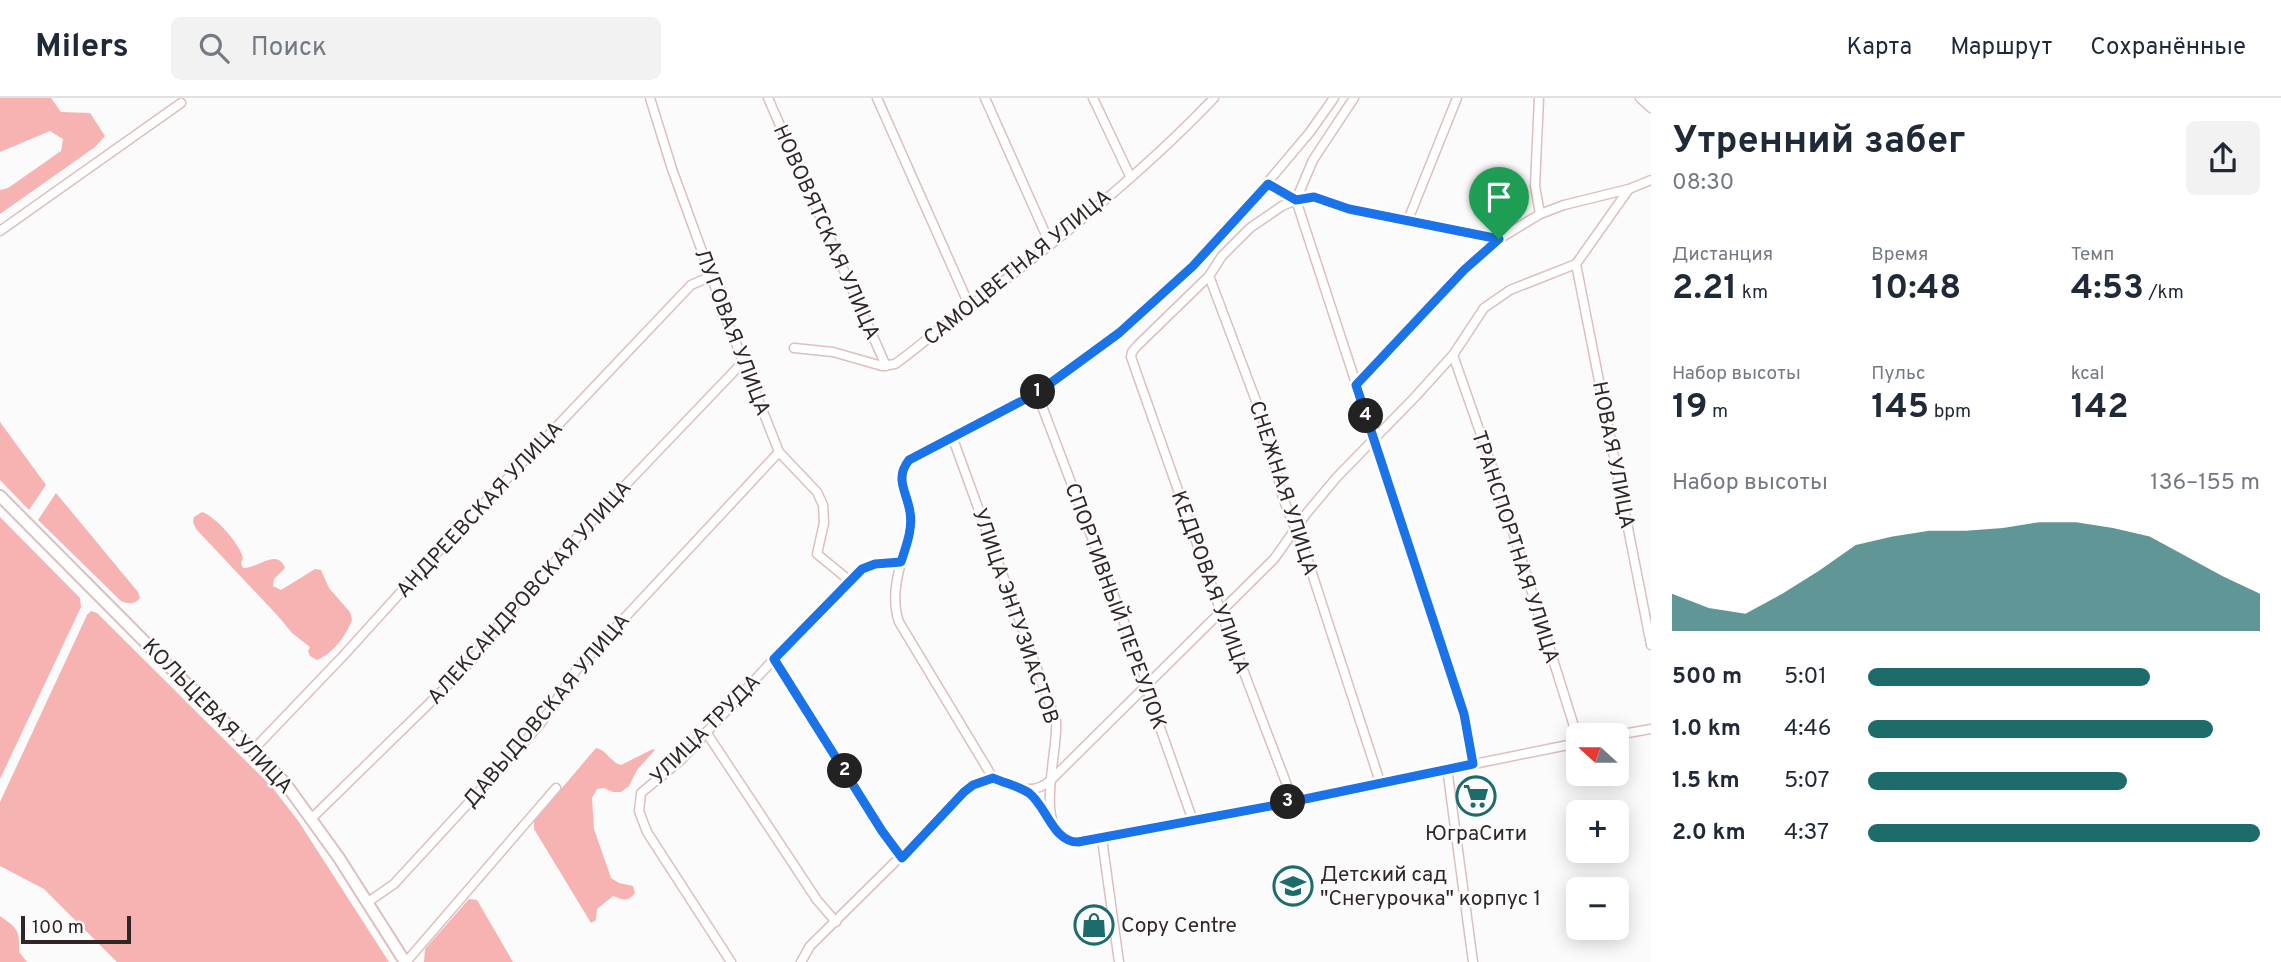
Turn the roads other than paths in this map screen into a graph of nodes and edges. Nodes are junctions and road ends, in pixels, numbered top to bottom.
1 (650, 98) edge
2 (768, 98) edge
3 (877, 98) edge
4 (985, 98) edge
5 (1093, 98) edge
6 (1214, 98) edge
7 (1334, 98) edge
8 (1354, 98) edge
9 (1457, 98) edge
10 (1539, 98) edge
11 (1640, 98) edge
12 (181, 103) dead end
13 (1651, 108) edge
14 (1130, 176) junction
15 (1651, 180) edge
16 (1268, 184) junction
17 (1629, 188) junction
18 (1296, 200) junction
19 (1540, 214) junction
20 (1408, 220) junction
21 (0, 231) edge
22 (1499, 239) junction
23 (1050, 244) junction
24 (1576, 264) junction
25 (712, 276) junction
26 (1209, 276) junction
27 (970, 307) junction
28 (794, 348) dead end
29 (1452, 355) junction
30 (743, 362) junction
31 (887, 366) junction
32 (1356, 385) junction
33 (1037, 393) junction
34 (953, 439) junction
35 (1374, 441) junction
36 (779, 452) junction
37 (0, 496) edge
38 (1295, 528) junction
39 (901, 562) junction
40 (850, 581) junction
41 (1221, 612) junction
42 (1651, 645) edge
43 (774, 659) junction
44 (1147, 685) junction
45 (1572, 723) edge
46 (1651, 729) edge
47 (706, 732) junction
48 (1629, 733) edge
49 (1566, 744) edge
50 (253, 750) junction
51 (1473, 764) junction
52 (1447, 768) junction
53 (993, 778) junction
54 (1051, 780) junction
55 (1380, 782) junction
56 (556, 788) dead end
57 (1021, 789) junction
58 (1293, 801) junction
59 (312, 818) junction
60 (1192, 821) junction
61 (1053, 824) junction
62 (1102, 839) junction
63 (902, 858) junction
64 (368, 902) junction
65 (836, 922) junction
66 (405, 962) edge
67 (731, 962) edge
68 (801, 962) edge
69 (1119, 962) edge
70 (1473, 962) edge

1 - 25 street, ЛУГОВАЯ УЛИЦА
2 - 31 street, НОВОВЯТСКАЯ УЛИЦА
3 - 27 street
4 - 23 street
5 - 14 street
6 - 14 street, САМОЦВЕТНАЯ УЛИЦА
7 - 16 street
8 - 18 street
9 - 20 street
10 - 19 street
11 - 13 street
12 - 21 street
14 - 23 street, САМОЦВЕТНАЯ УЛИЦА
15 - 17 street
16 - 18 street
16 - 33 street
17 - 19 street
17 - 24 street
18 - 20 street
18 - 26 street
18 - 32 street
19 - 22 street
20 - 22 street
22 - 32 street
23 - 27 street, САМОЦВЕТНАЯ УЛИЦА
24 - 29 street
24 - 42 street, НОВАЯ УЛИЦА
25 - 30 street, ЛУГОВАЯ УЛИЦА
25 - 50 street, АНДРЕЕВСКАЯ УЛИЦА
26 - 38 street, СНЕЖНАЯ УЛИЦА
26 - 41 street, КЕДРОВАЯ УЛИЦА
27 - 31 street, САМОЦВЕТНАЯ УЛИЦА
28 - 31 street
29 - 35 street
29 - 45 street, ТРАНСПОРТНАЯ УЛИЦА
30 - 36 street, ЛУГОВАЯ УЛИЦА
30 - 59 street, АЛЕКСАНДРОВСКАЯ УЛИЦА
32 - 35 street
33 - 34 street
33 - 44 street, СПОРТИВНЫЙ ПЕРЕУЛОК
34 - 39 street
34 - 54 street, УЛИЦА ЭНТУЗИАСТОВ
35 - 38 street
35 - 51 street
36 - 40 street, ЛУГОВАЯ УЛИЦА
36 - 64 street, ДАВЫДОВСКАЯ УЛИЦА
37 - 50 highway, КОЛЬЦЕВАЯ УЛИЦА
38 - 41 street
38 - 55 street, СНЕЖНАЯ УЛИЦА
39 - 40 street, УЛИЦА ТРУДА
39 - 53 street
40 - 43 street, УЛИЦА ТРУДА
41 - 44 street
41 - 58 street, КЕДРОВАЯ УЛИЦА
43 - 47 street, УЛИЦА ТРУДА
43 - 63 street
44 - 54 street
44 - 60 street, СПОРТИВНЫЙ ПЕРЕУЛОК
46 - 48 street
47 - 65 street
47 - 67 street, УЛИЦА ТРУДА
49 - 51 street
50 - 59 highway, КОЛЬЦЕВАЯ УЛИЦА
51 - 52 street
52 - 55 street
52 - 70 street
53 - 57 street
53 - 63 street
54 - 57 street
54 - 61 street, УЛИЦА ЭНТУЗИАСТОВ
55 - 58 street
56 - 66 street
57 - 61 street
58 - 60 street
59 - 64 highway, КОЛЬЦЕВАЯ УЛИЦА
60 - 62 street
61 - 62 street
62 - 69 street
63 - 65 street
64 - 66 highway, КОЛЬЦЕВАЯ УЛИЦА
65 - 68 street

